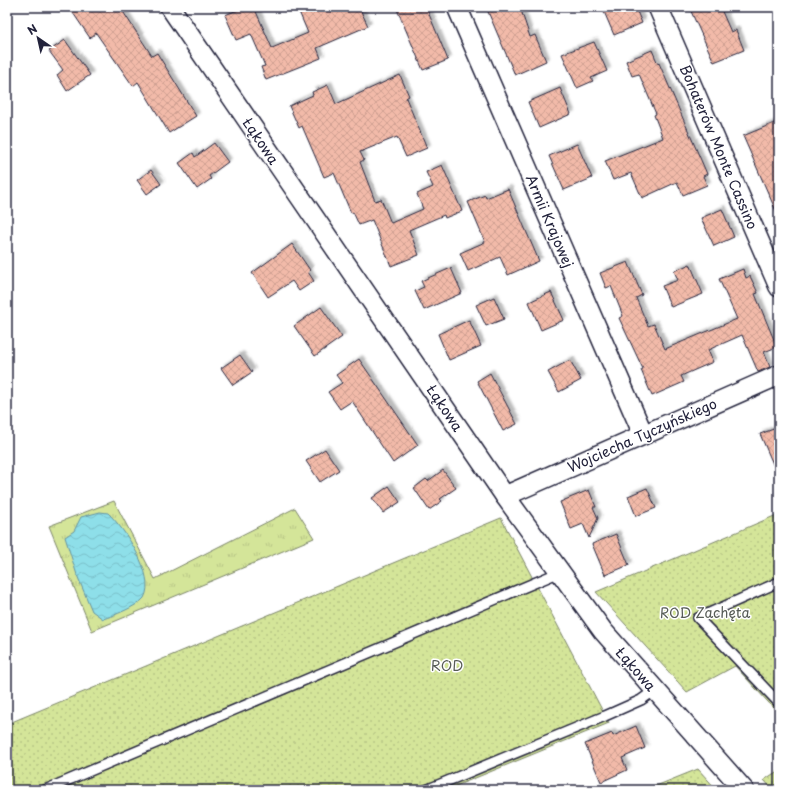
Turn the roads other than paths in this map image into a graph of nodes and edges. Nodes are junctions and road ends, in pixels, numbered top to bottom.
1 (170, 7) edge
2 (457, 7) edge
3 (658, 7) edge
4 (779, 287) edge
5 (779, 375) edge
6 (643, 434) junction
7 (505, 496) junction
8 (560, 572) junction
9 (779, 582) edge
10 (655, 690) junction
11 (778, 707) edge
12 (45, 790) edge
13 (426, 790) edge
14 (744, 790) edge

1 - 7 street, Łąkowa
2 - 6 street, Armii Krajowej
3 - 4 street, Bohaterów Monte Cassino
5 - 6 street, Wojciecha Tyczyńskiego
6 - 7 street, Wojciecha Tyczyńskiego
7 - 8 street, Łąkowa
8 - 10 street, Łąkowa
8 - 12 lane
9 - 11 lane
10 - 13 lane
10 - 14 street, Łąkowa

